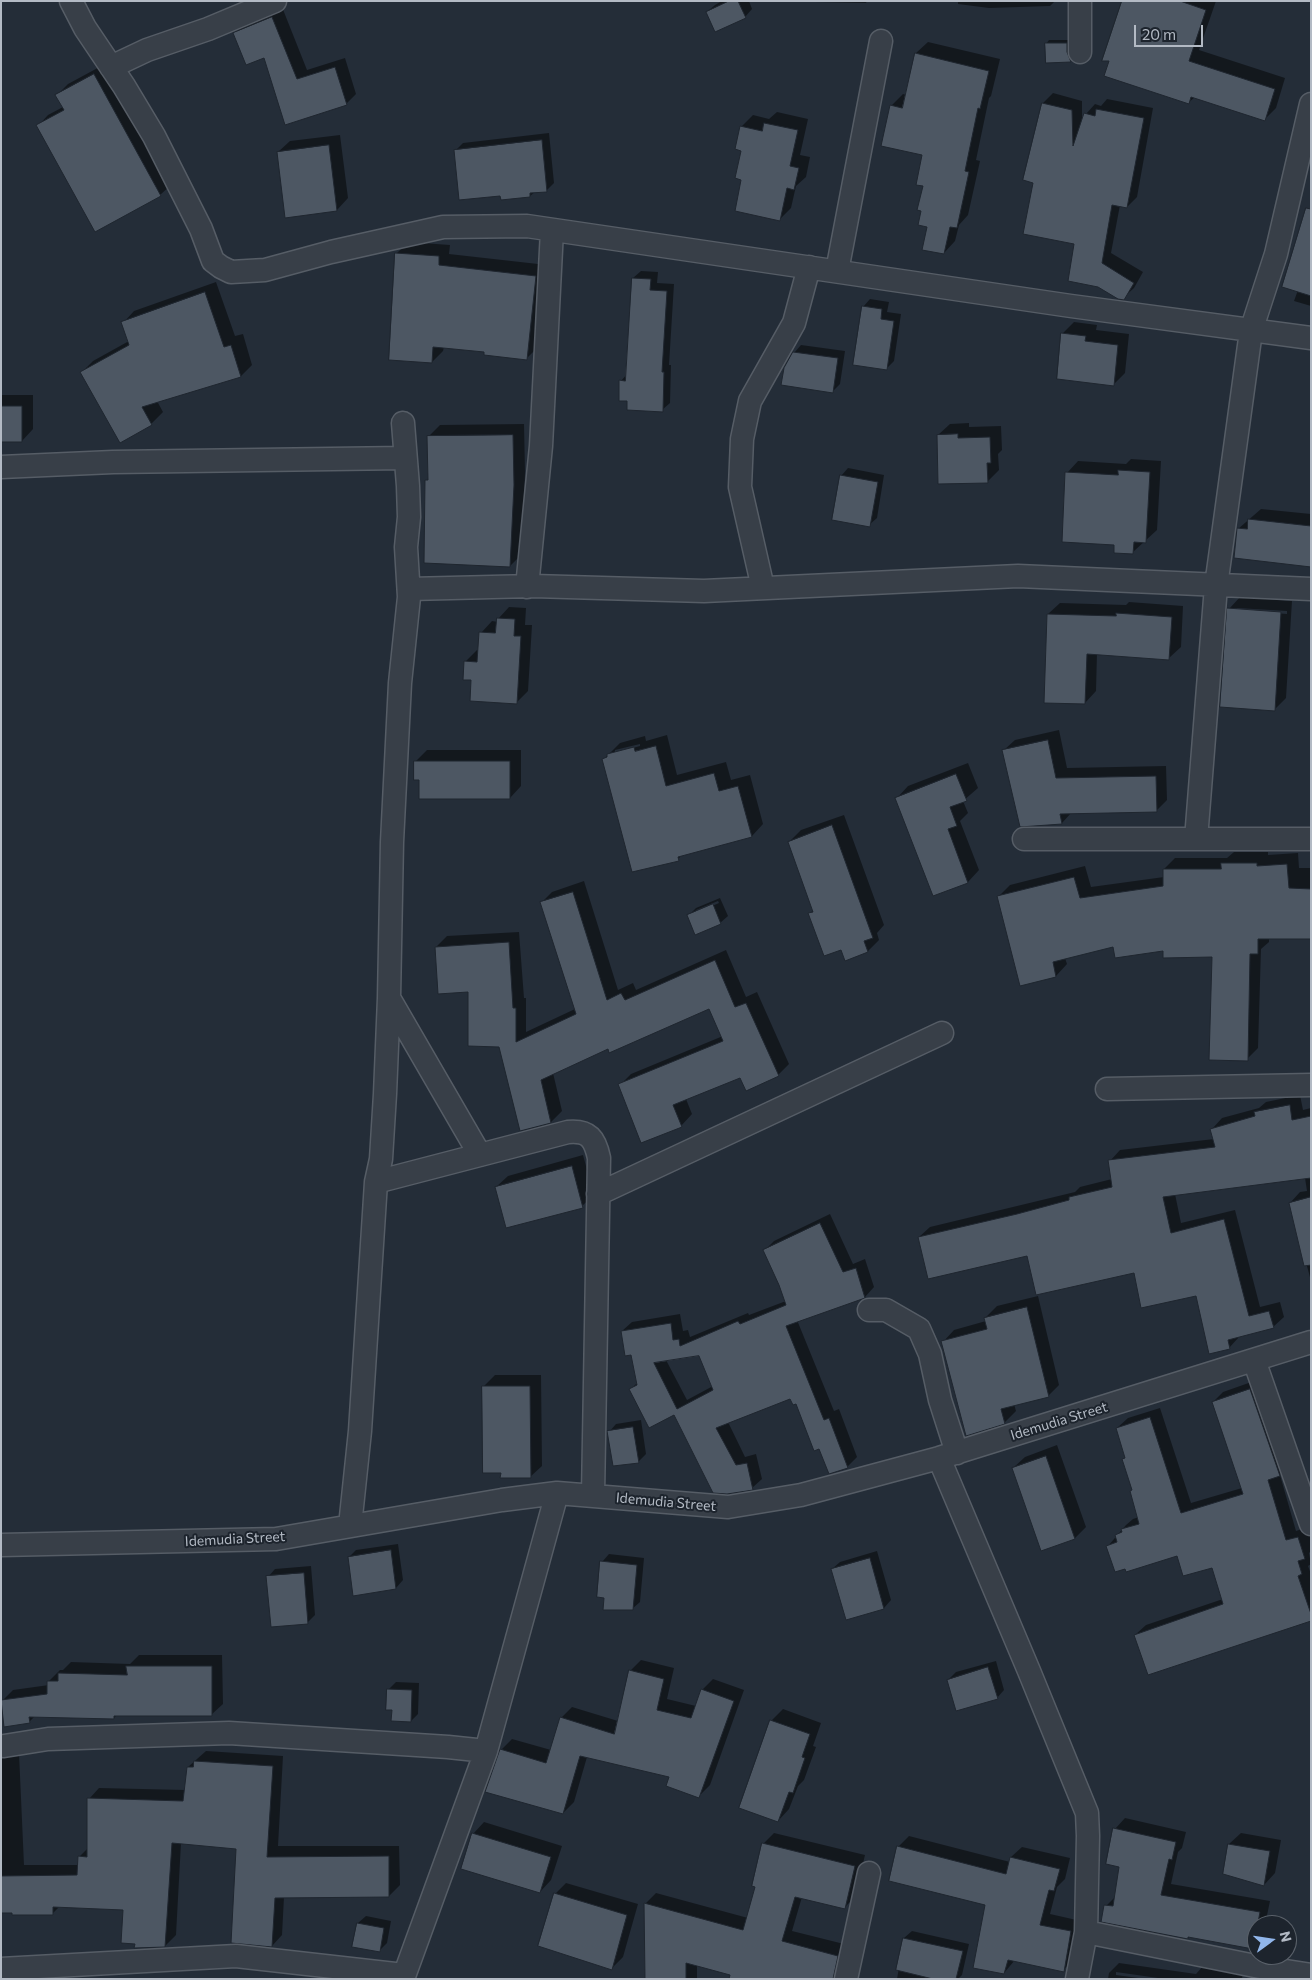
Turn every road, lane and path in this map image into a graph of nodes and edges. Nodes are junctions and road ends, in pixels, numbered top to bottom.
1 (71, 1) edge
2 (275, 1) edge
3 (1080, 1) edge
4 (881, 41) dead end
5 (1080, 52) dead end
6 (111, 67) junction
7 (1311, 104) edge
8 (552, 230) junction
9 (809, 267) junction
10 (837, 271) junction
11 (1251, 331) junction
12 (1311, 338) edge
13 (403, 423) dead end
14 (404, 458) junction
15 (1, 468) edge
16 (528, 586) junction
17 (1216, 586) junction
18 (763, 588) junction
19 (409, 589) junction
20 (1311, 589) edge
21 (1024, 839) dead end
22 (1196, 839) junction
23 (1311, 839) edge
24 (389, 998) junction
25 (942, 1033) dead end
26 (1311, 1085) edge
27 (1107, 1089) dead end
28 (480, 1155) junction
29 (376, 1182) junction
30 (598, 1194) junction
31 (869, 1310) dead end
32 (1311, 1342) edge
33 (1254, 1360) junction
34 (948, 1455) junction
35 (556, 1493) junction
36 (593, 1495) junction
37 (1311, 1524) edge
38 (350, 1526) junction
39 (1, 1545) edge
40 (4, 1746) dead end
41 (486, 1751) junction
42 (869, 1873) dead end
43 (1086, 1932) junction
44 (1, 1969) edge
45 (1259, 1973) edge
46 (1311, 1975) edge
47 (403, 1977) edge
48 (846, 1979) edge
49 (1076, 1979) edge

1 - 6 street
2 - 6 street
3 - 5 street
4 - 10 street
6 - 8 street
7 - 11 street
8 - 9 street
8 - 16 street
9 - 10 street
9 - 18 street
10 - 11 street
11 - 12 street
11 - 17 street
13 - 14 street
14 - 15 street
14 - 19 street
16 - 18 street
16 - 19 street
17 - 18 street
17 - 20 street
17 - 22 street
19 - 24 street
21 - 22 street
22 - 23 street
24 - 28 street
24 - 29 street
25 - 30 street
26 - 27 street
28 - 29 street
28 - 30 street
29 - 38 street
30 - 36 street
31 - 34 street
32 - 33 street, Idemudia Street
33 - 34 street, Idemudia Street
33 - 37 street
34 - 36 street, Idemudia Street
34 - 43 street
35 - 36 street, Idemudia Street
35 - 38 street, Idemudia Street
35 - 41 street
38 - 39 street, Idemudia Street
40 - 41 street
41 - 47 street
42 - 48 street
43 - 45 street
43 - 49 street
44 - 47 street
45 - 46 street

